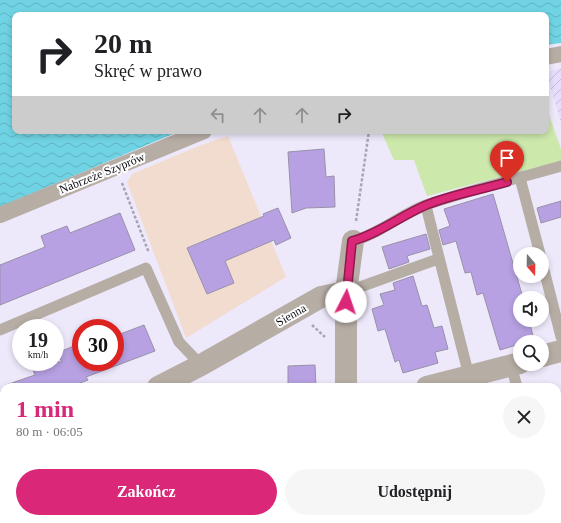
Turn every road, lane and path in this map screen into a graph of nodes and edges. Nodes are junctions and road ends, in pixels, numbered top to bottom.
1 (561, 54) edge
2 (549, 56) edge
3 (197, 134) edge
4 (369, 134) edge
5 (561, 166) edge
6 (121, 178) dead end
7 (520, 178) junction
8 (426, 206) junction
9 (0, 216) edge
10 (352, 241) junction
11 (538, 247) edge
12 (438, 258) junction
13 (146, 268) junction
14 (547, 283) edge
15 (346, 292) junction
16 (310, 323) dead end
17 (0, 330) edge
18 (561, 337) edge
19 (328, 340) dead end
20 (561, 351) edge
21 (549, 354) edge
22 (201, 365) junction
23 (513, 365) edge
24 (516, 371) edge
25 (469, 376) junction
26 (166, 383) edge
27 (346, 383) edge
28 (442, 383) edge
29 (517, 383) edge

1 - 2 street
3 - 9 street, Nabrzeże Szyprów
4 - 10 path
5 - 7 lane
6 - 13 path
7 - 8 lane
7 - 11 lane
8 - 10 lane
8 - 12 lane
10 - 15 street
12 - 15 lane
12 - 25 lane
13 - 17 lane
13 - 22 lane
14 - 18 lane
15 - 22 street, Sienna
15 - 27 street
16 - 19 path
20 - 21 street
22 - 26 street, Sienna
23 - 25 street
24 - 29 lane
25 - 28 street

